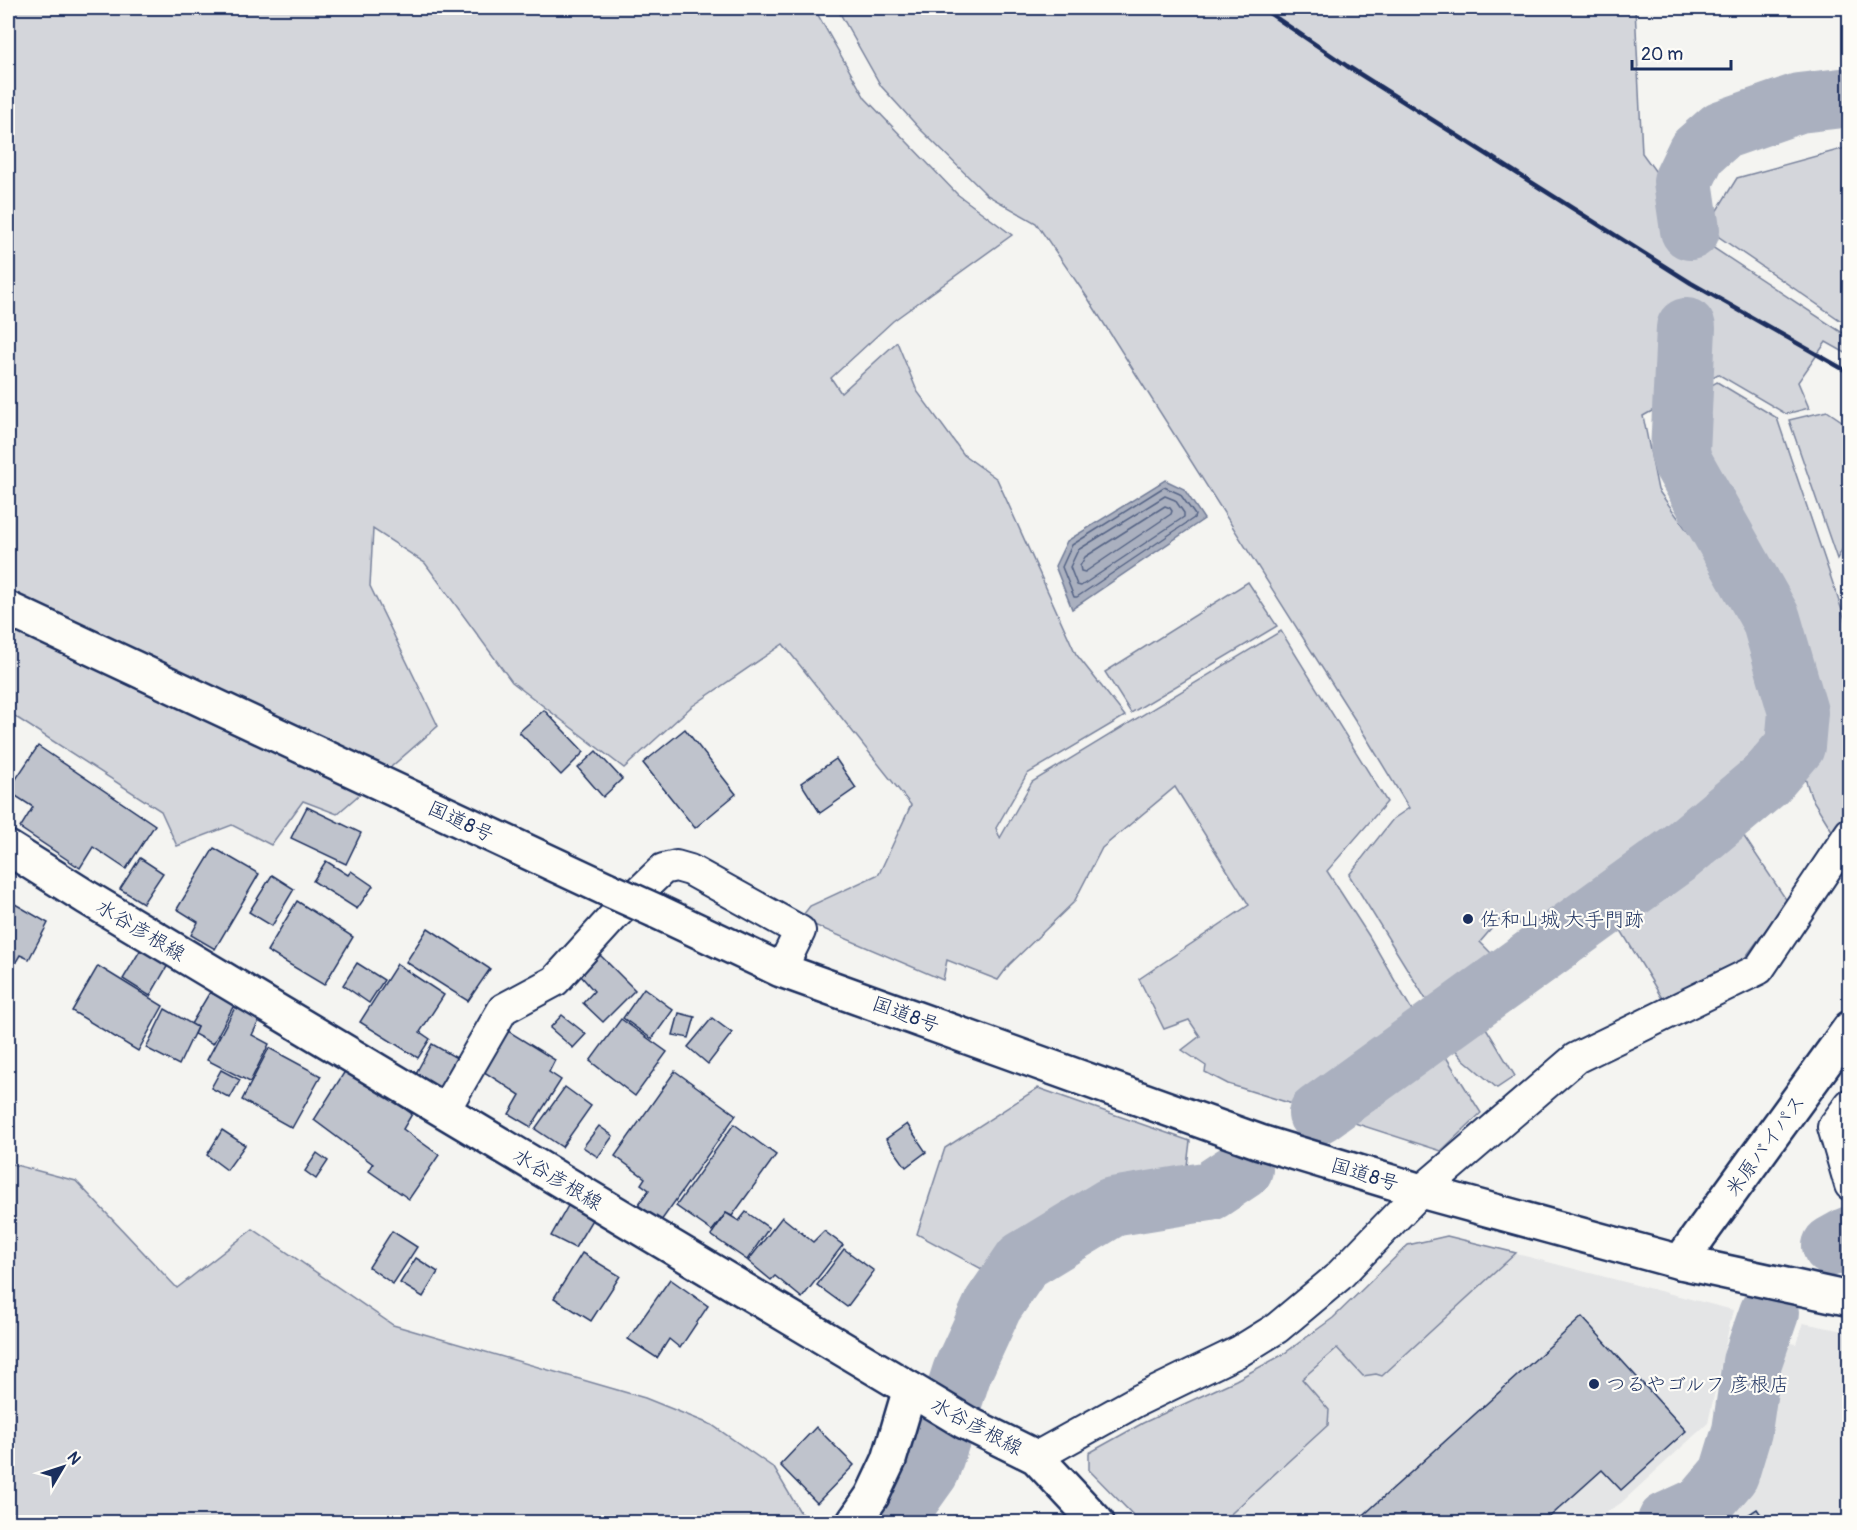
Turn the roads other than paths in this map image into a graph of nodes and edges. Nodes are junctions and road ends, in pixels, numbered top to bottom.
1 (8, 609) edge
2 (1850, 832) edge
3 (8, 848) edge
4 (781, 969) junction
5 (1850, 1028) edge
6 (1850, 1104) edge
7 (444, 1111) junction
8 (1850, 1185) edge
9 (1421, 1191) junction
10 (1680, 1262) junction
11 (1850, 1299) edge
12 (922, 1396) junction
13 (1036, 1457) junction
14 (854, 1522) edge
15 (1098, 1522) edge

1 - 4 main road, 国道8号, bridge
2 - 9 street
3 - 7 main road, 水谷彦根線
4 - 7 street
4 - 9 main road, 国道8号
5 - 10 main road, 米原バイパス
6 - 8 street
7 - 12 main road, 水谷彦根線
9 - 10 main road, 国道8号
9 - 13 street
10 - 11 main road, 国道8号
12 - 13 main road, 水谷彦根線
12 - 14 main road
13 - 15 main road, 水谷彦根線

